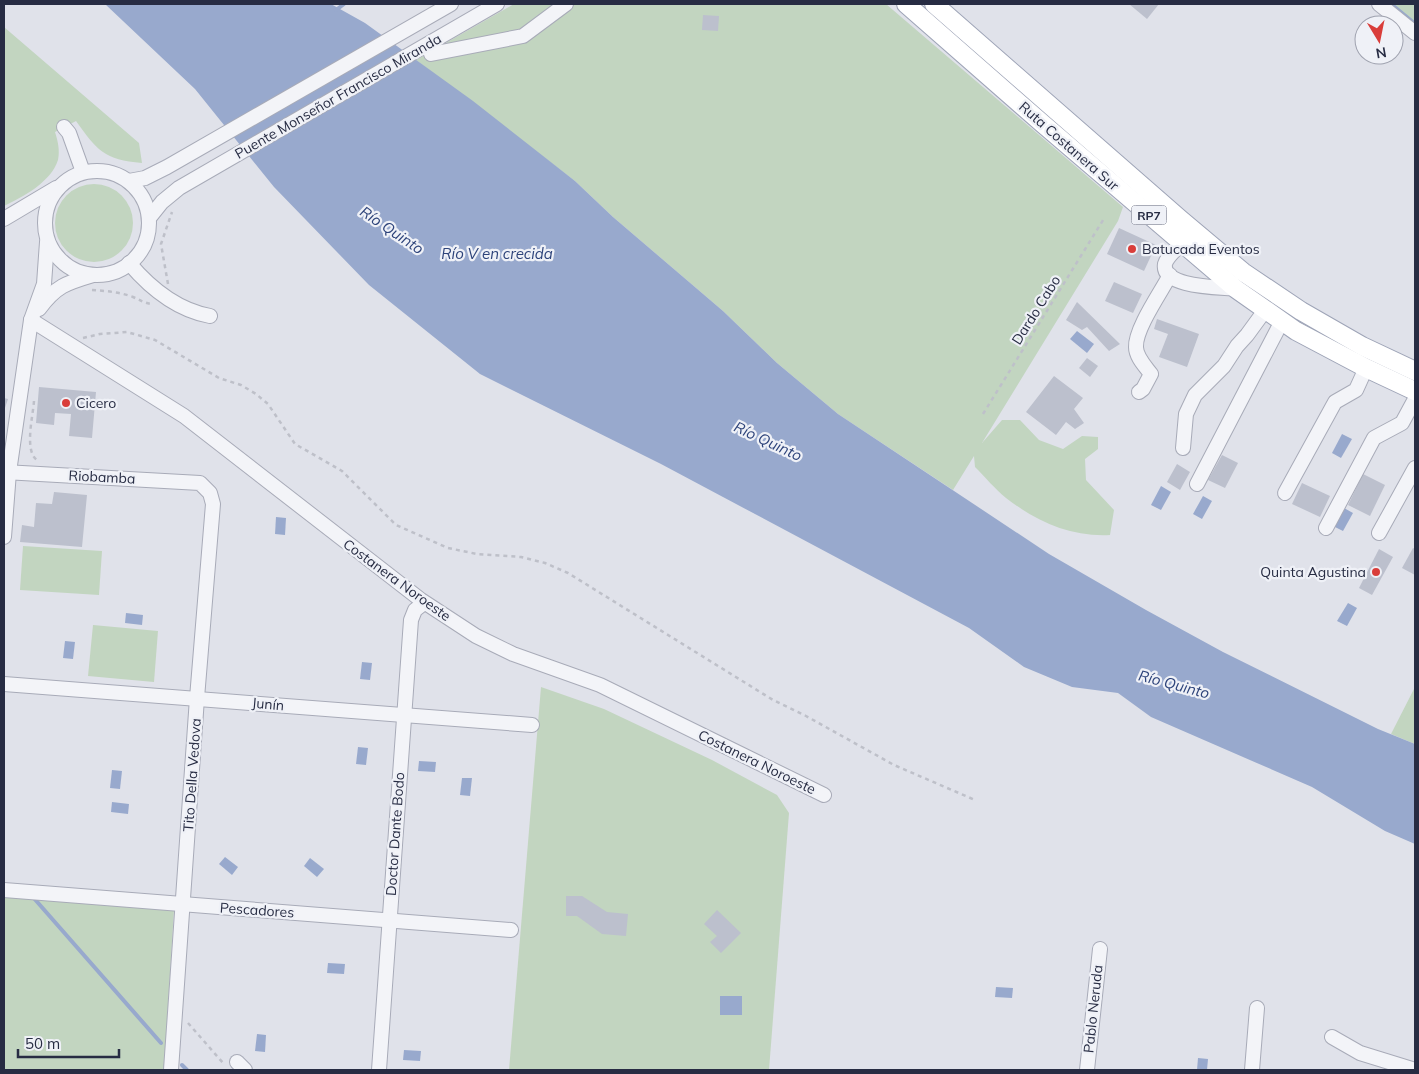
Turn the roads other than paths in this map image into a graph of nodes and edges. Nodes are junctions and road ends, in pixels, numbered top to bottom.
1 (451, 4) edge
2 (497, 4) edge
3 (566, 4) edge
4 (906, 4) edge
5 (934, 4) edge
6 (1379, 4) edge
7 (1415, 33) edge
8 (432, 54) dead end
9 (64, 127) dead end
10 (83, 172) junction
11 (129, 181) junction
12 (58, 187) junction
13 (150, 217) junction
14 (4, 219) edge
15 (47, 241) junction
16 (1182, 243) junction
17 (130, 263) junction
18 (94, 275) junction
19 (1170, 275) junction
20 (1236, 289) junction
21 (1266, 309) junction
22 (210, 316) dead end
23 (31, 320) junction
24 (1282, 321) junction
25 (1366, 368) junction
26 (1415, 371) edge
27 (1415, 391) edge
28 (1139, 392) dead end
29 (1415, 399) edge
30 (1183, 448) dead end
31 (1415, 468) edge
32 (7, 472) edge
33 (200, 483) joint
34 (1197, 484) dead end
35 (1285, 492) dead end
36 (1326, 528) dead end
37 (1380, 533) dead end
38 (4, 537) edge
39 (424, 603) junction
40 (4, 684) edge
41 (197, 698) junction
42 (403, 715) junction
43 (532, 725) dead end
44 (824, 795) dead end
45 (4, 890) edge
46 (184, 904) junction
47 (390, 920) junction
48 (511, 930) dead end
49 (1100, 949) dead end
50 (1257, 1008) dead end
51 (1332, 1037) dead end
52 (171, 1070) edge
53 (379, 1070) edge
54 (1087, 1070) edge
55 (1252, 1070) edge
56 (1415, 1070) edge

1 - 11 street, Puente Monseñor Francisco Miranda
2 - 13 street, Puente Monseñor Francisco Miranda
3 - 8 street
4 - 16 main road, Ruta Costanera Sur / RP7
5 - 26 main road, Ruta Costanera Sur / RP7
6 - 7 street
9 - 10 street
10 - 11 street
10 - 12 street
11 - 13 street
12 - 14 street
12 - 15 street
13 - 17 street
15 - 18 street
15 - 23 street
16 - 19 street
16 - 20 main road, Ruta Costanera Sur / RP7
17 - 18 street
17 - 22 street
18 - 23 street
19 - 20 street
19 - 28 street
20 - 21 main road, Ruta Costanera Sur / RP7
21 - 24 main road, Ruta Costanera Sur / RP7
21 - 30 street
23 - 32 street
23 - 39 street, Costanera Noroeste
24 - 25 main road, Ruta Costanera Sur / RP7
24 - 34 street
25 - 27 main road, Ruta Costanera Sur / RP7
25 - 35 street
29 - 36 street
31 - 37 street
32 - 33 street, Riobamba
32 - 38 street
33 - 41 street, Tito Della Vedova
39 - 42 street, Doctor Dante Bodo
39 - 44 street, Costanera Noroeste
40 - 41 street, Junín
41 - 42 street, Junín
41 - 46 street, Tito Della Vedova
42 - 43 street, Junín
42 - 47 street, Doctor Dante Bodo
45 - 46 street, Pescadores
46 - 47 street, Pescadores
46 - 52 street, Tito Della Vedova
47 - 48 street, Pescadores
47 - 53 street, Doctor Dante Bodo
49 - 54 street, Pablo Neruda
50 - 55 street
51 - 56 street

